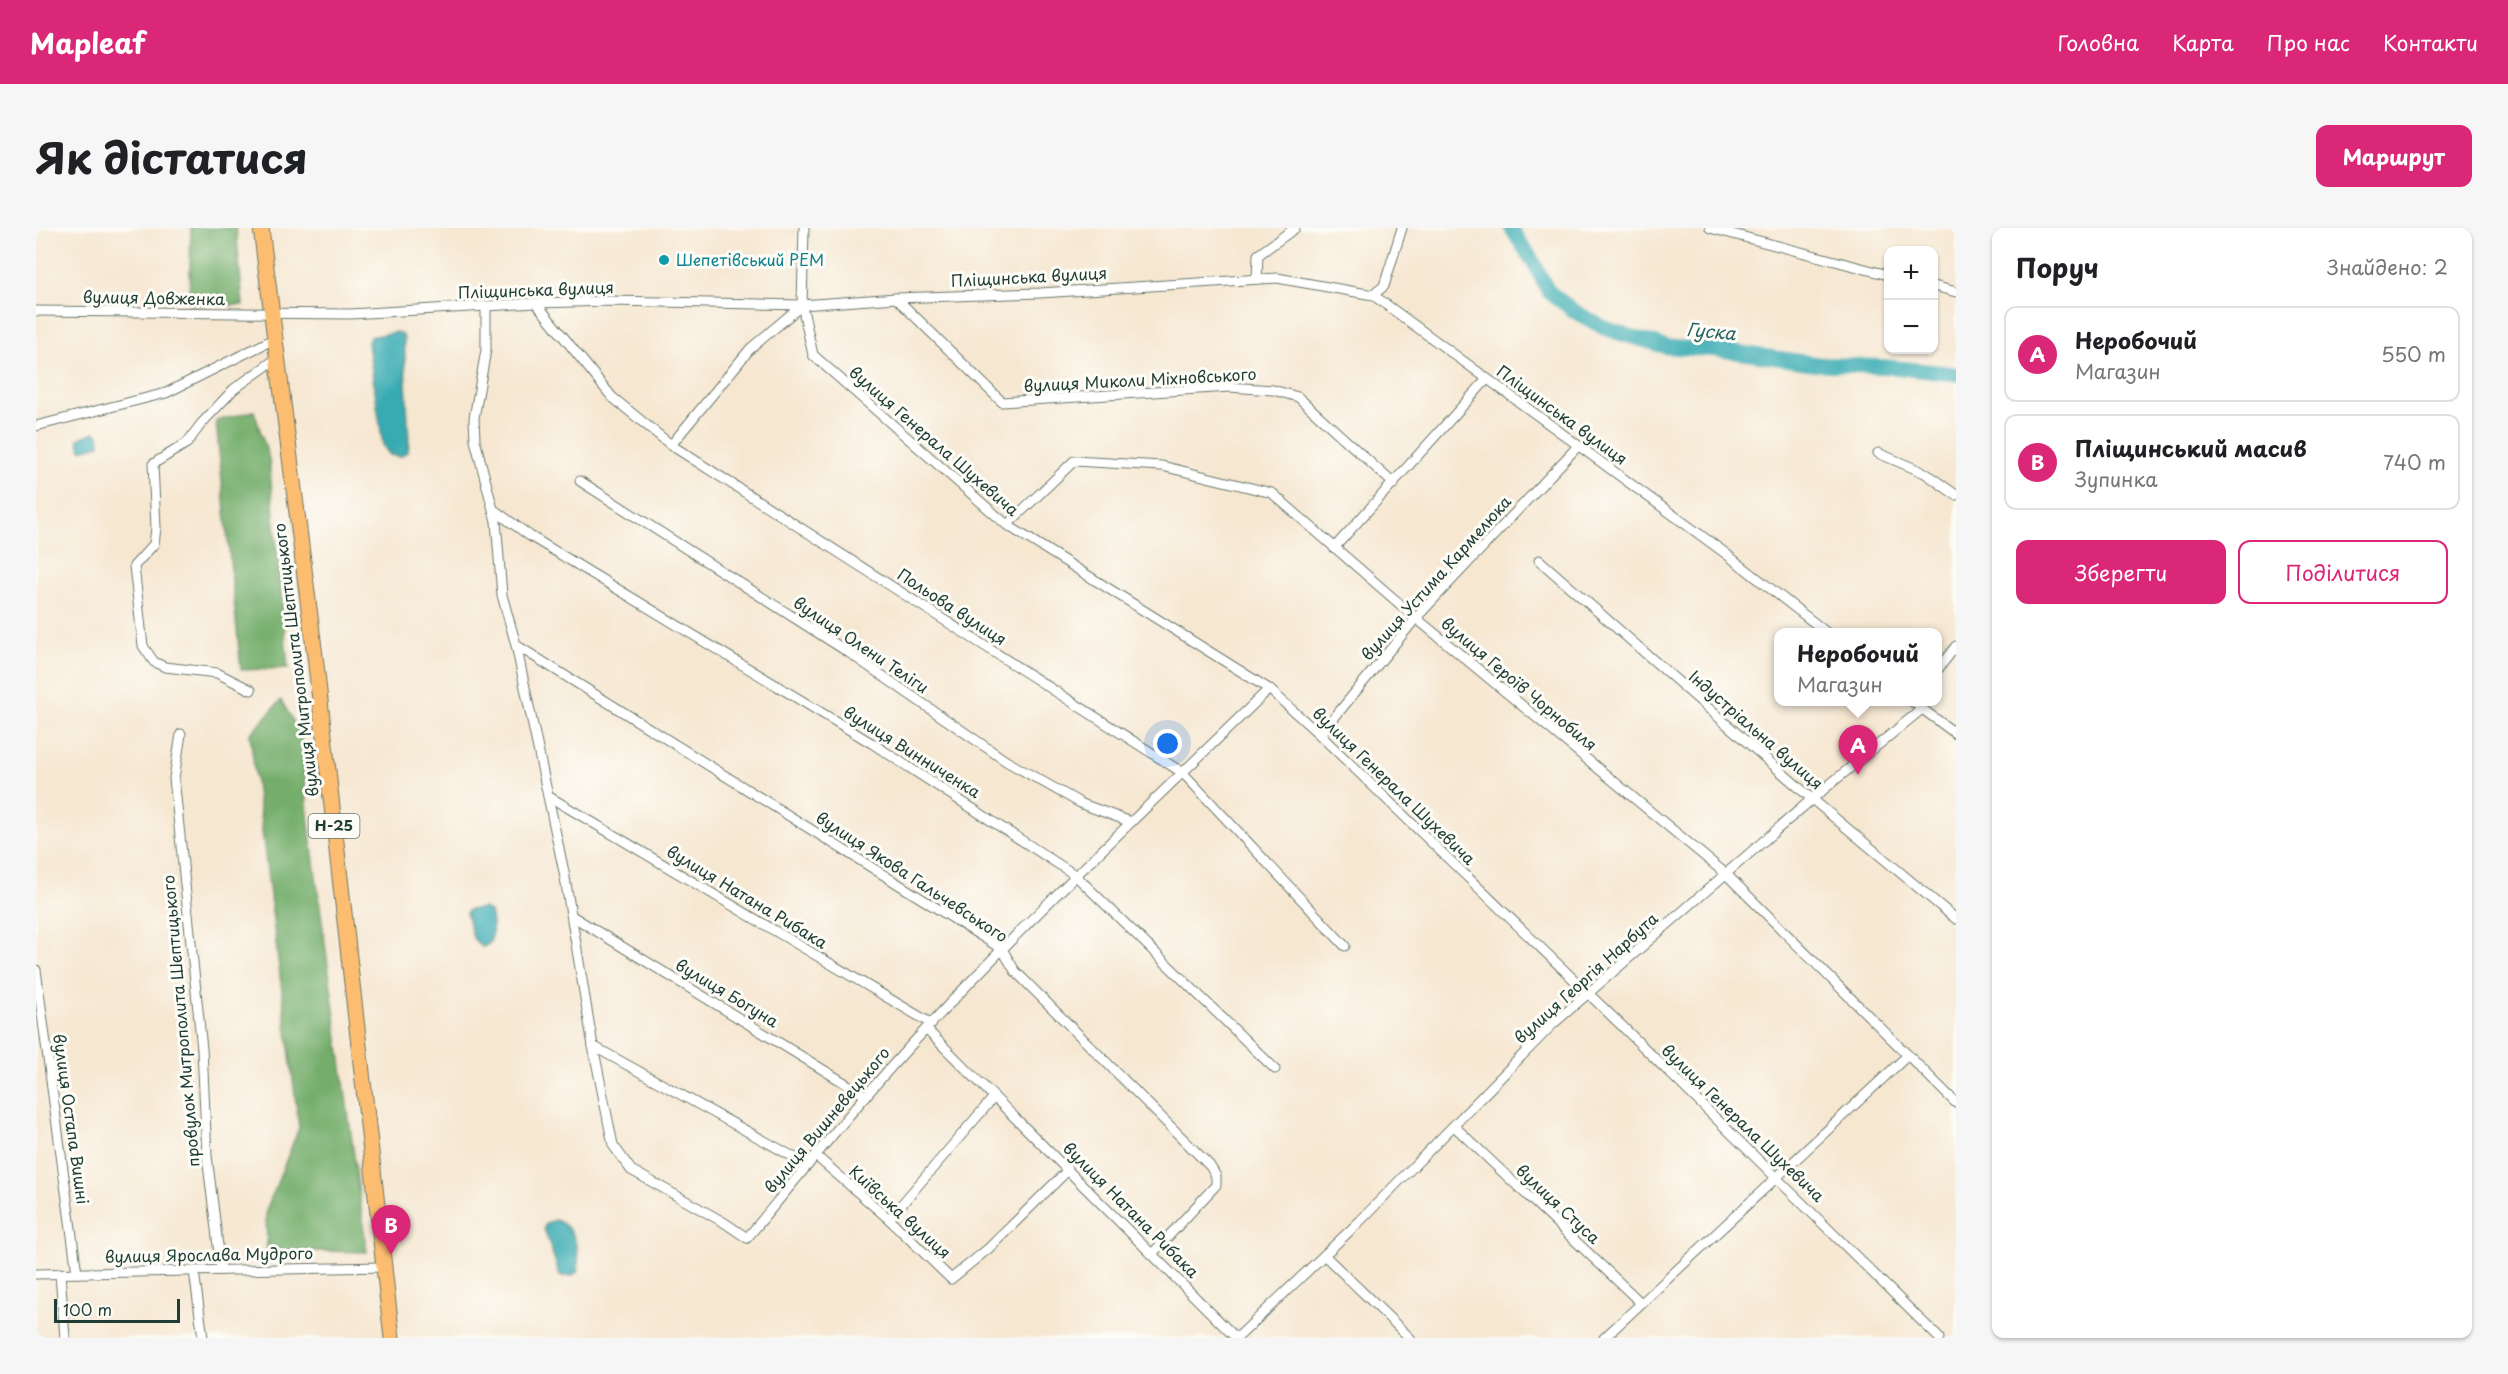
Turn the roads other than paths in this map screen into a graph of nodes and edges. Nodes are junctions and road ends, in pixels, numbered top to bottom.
1 (261, 228) edge
2 (804, 228) edge
3 (1295, 228) edge
4 (1402, 228) edge
5 (1710, 228) edge
6 (1884, 274) edge
7 (1257, 279) junction
8 (1938, 287) edge
9 (1956, 292) edge
10 (1373, 295) junction
11 (896, 298) junction
12 (536, 303) junction
13 (802, 304) junction
14 (486, 306) junction
15 (36, 311) edge
16 (271, 314) junction
17 (274, 339) junction
18 (276, 359) junction
19 (1487, 379) junction
20 (36, 426) edge
21 (671, 445) junction
22 (1578, 446) junction
23 (1878, 453) dead end
24 (580, 481) dead end
25 (1394, 484) junction
26 (1956, 495) edge
27 (494, 510) junction
28 (1007, 525) junction
29 (1334, 548) junction
30 (1539, 560) dead end
31 (1416, 618) junction
32 (1820, 628) edge
33 (516, 645) junction
34 (1956, 646) edge
35 (1942, 664) edge
36 (1269, 689) junction
37 (251, 690) dead end
38 (1918, 706) edge
39 (1922, 709) junction
40 (181, 734) dead end
41 (1956, 734) edge
42 (1320, 735) junction
43 (1183, 773) junction
44 (548, 796) junction
45 (1812, 800) junction
46 (1131, 822) junction
47 (1726, 874) junction
48 (1075, 875) junction
49 (572, 916) junction
50 (1956, 919) edge
51 (1345, 946) dead end
52 (1002, 949) junction
53 (36, 970) edge
54 (1587, 993) junction
55 (929, 1026) junction
56 (593, 1046) junction
57 (1908, 1055) junction
58 (1275, 1069) dead end
59 (866, 1096) junction
60 (994, 1097) junction
61 (1956, 1103) edge
62 (1454, 1126) junction
63 (816, 1156) junction
64 (808, 1165) junction
65 (1068, 1170) junction
66 (1777, 1177) junction
67 (889, 1219) junction
68 (1152, 1254) junction
69 (1324, 1255) junction
70 (383, 1267) junction
71 (220, 1270) junction
72 (194, 1271) junction
73 (60, 1273) junction
74 (77, 1273) junction
75 (36, 1274) edge
76 (1641, 1303) junction
77 (65, 1338) edge
78 (203, 1338) edge
79 (392, 1338) edge
80 (1237, 1338) edge
81 (1410, 1338) edge
82 (1604, 1338) edge
83 (1939, 1338) edge

1 - 16 main road, вулиця Митрополита Шептицького / Н-25
2 - 13 street
3 - 7 street
4 - 10 street
5 - 6 street
7 - 10 street, Пліщинська вулиця
7 - 11 street, Пліщинська вулиця
8 - 9 street
10 - 19 street, Пліщинська вулиця
11 - 13 street, Пліщинська вулиця
11 - 25 street, вулиця Миколи Міхновського
12 - 13 street, Пліщинська вулиця
12 - 14 street, Пліщинська вулиця
12 - 21 street, Польова вулиця
13 - 21 street
13 - 28 street, вулиця Генерала Шухевича
14 - 16 street, Пліщинська вулиця
14 - 27 street
15 - 16 street, вулиця Довженка
16 - 17 main road, вулиця Митрополита Шептицького / Н-25
17 - 18 main road, вулиця Митрополита Шептицького / Н-25
17 - 20 street
18 - 37 street
18 - 70 main road, вулиця Митрополита Шептицького / Н-25
19 - 22 street, Пліщинська вулиця
19 - 25 street
21 - 43 street, Польова вулиця
22 - 31 street, вулиця Устима Кармелюка
22 - 32 street, Пліщинська вулиця
23 - 26 street
24 - 46 street, вулиця Олени Теліги
25 - 29 street
27 - 33 street
27 - 48 street, вулиця Винниченка
28 - 29 street, вулиця Героїв Чорнобиля
28 - 36 street, вулиця Генерала Шухевича
29 - 31 street, вулиця Героїв Чорнобиля
30 - 45 street, Індустріальна вулиця
31 - 42 street, вулиця Устима Кармелюка
31 - 47 street, вулиця Героїв Чорнобиля
33 - 44 street
33 - 52 street, вулиця Якова Гальчевського
34 - 35 street
36 - 42 street, вулиця Генерала Шухевича
36 - 43 street
38 - 39 street
39 - 41 street
39 - 45 street, вулиця Георгія Нарбута
40 - 71 street, провулок Митрополита Шептицького
42 - 54 street, вулиця Генерала Шухевича
43 - 46 street
43 - 51 street, Польова вулиця
44 - 49 street
44 - 55 street, вулиця Натана Рибака
45 - 47 street, вулиця Георгія Нарбута
45 - 50 street, Індустріальна вулиця
46 - 48 street
47 - 54 street, вулиця Георгія Нарбута
47 - 57 street, вулиця Героїв Чорнобиля
48 - 52 street
48 - 58 street, вулиця Винниченка
49 - 56 street
49 - 59 street, вулиця Богуна
52 - 55 street
52 - 68 street, вулиця Якова Гальчевського
53 - 74 street, вулиця Остапа Вишні
54 - 62 street, вулиця Георгія Нарбута
54 - 66 street, вулиця Генерала Шухевича
55 - 59 street, вулиця Вишневецького
55 - 60 street, вулиця Натана Рибака
56 - 64 street
56 - 64 street, вулиця Вишневецького
57 - 61 street, вулиця Героїв Чорнобиля
57 - 66 street
59 - 63 street, вулиця Вишневецького
60 - 65 street, вулиця Натана Рибака
60 - 67 street
62 - 69 street, вулиця Георгія Нарбута
62 - 76 street, вулиця Стуса
63 - 64 street, вулиця Вишневецького
63 - 67 street, Київська вулиця
65 - 67 street, Київська вулиця
65 - 68 street, вулиця Натана Рибака
66 - 76 street
66 - 83 street, вулиця Генерала Шухевича
68 - 80 street, вулиця Натана Рибака
69 - 80 street, вулиця Георгія Нарбута
69 - 81 street
70 - 71 street, вулиця Ярослава Мудрого
70 - 79 main road, вулиця Митрополита Шептицького / Н-25
71 - 72 street, вулиця Ярослава Мудрого
72 - 74 street, вулиця Ярослава Мудрого
72 - 78 street
73 - 74 street, вулиця Ярослава Мудрого
73 - 75 street, вулиця Ярослава Мудрого
73 - 77 street
76 - 82 street

